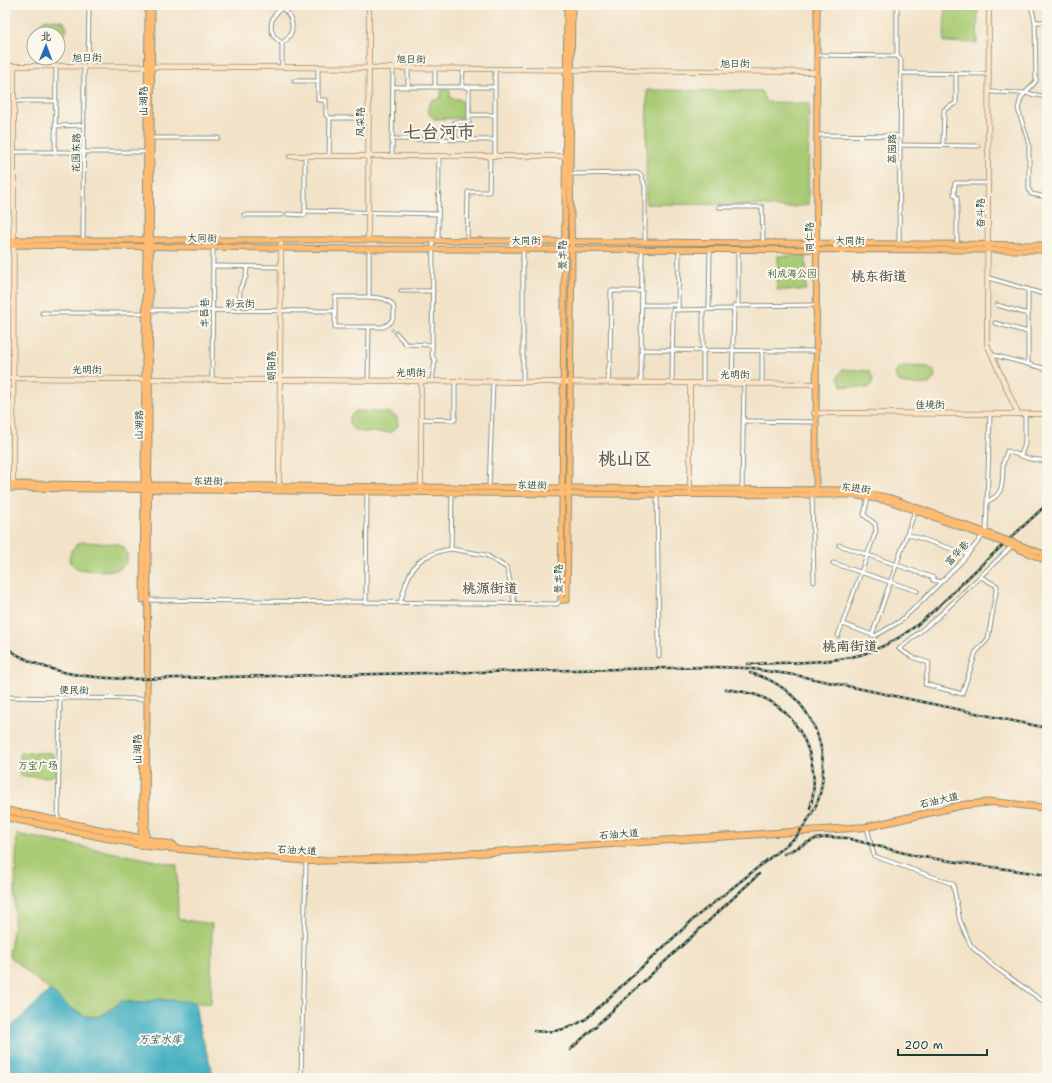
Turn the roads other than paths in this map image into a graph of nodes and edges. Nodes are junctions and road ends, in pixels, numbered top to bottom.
1 (89, 5) edge
2 (148, 5) edge
3 (152, 5) edge
4 (369, 5) edge
5 (567, 5) edge
6 (572, 5) edge
7 (816, 5) edge
8 (897, 5) edge
9 (989, 5) edge
10 (1030, 5) edge
11 (282, 6) edge
12 (1035, 22) junction
13 (1047, 22) edge
14 (282, 43) junction
15 (816, 55) junction
16 (897, 56) junction
17 (5, 66) edge
18 (14, 66) junction
19 (26, 66) edge
20 (56, 66) edge
21 (66, 66) edge
22 (86, 66) junction
23 (149, 66) junction
24 (282, 67) junction
25 (318, 67) junction
26 (369, 68) junction
27 (393, 68) junction
28 (408, 68) junction
29 (435, 69) junction
30 (463, 69) junction
31 (495, 69) junction
32 (568, 70) junction
33 (816, 72) junction
34 (901, 73) junction
35 (956, 73) junction
36 (990, 74) junction
37 (294, 81) dead end
38 (318, 82) junction
39 (393, 87) junction
40 (408, 87) junction
41 (435, 87) junction
42 (462, 87) junction
43 (469, 87) junction
44 (495, 87) junction
45 (990, 92) junction
46 (1026, 93) junction
47 (1047, 97) edge
48 (14, 100) junction
49 (56, 101) junction
50 (469, 115) junction
51 (495, 115) junction
52 (330, 118) junction
53 (369, 118) junction
54 (55, 126) junction
55 (84, 126) junction
56 (816, 135) junction
57 (900, 136) junction
58 (151, 138) junction
59 (218, 138) dead end
60 (392, 139) junction
61 (455, 140) junction
62 (495, 140) junction
63 (900, 145) junction
64 (943, 145) junction
65 (978, 146) dead end
66 (14, 152) junction
67 (55, 152) junction
68 (84, 152) junction
69 (148, 152) junction
70 (290, 156) dead end
71 (305, 156) junction
72 (329, 156) junction
73 (369, 156) junction
74 (392, 156) junction
75 (439, 156) junction
76 (493, 156) junction
77 (565, 156) junction
78 (570, 174) junction
79 (989, 183) junction
80 (1047, 197) edge
81 (718, 207) dead end
82 (305, 211) junction
83 (368, 211) junction
84 (244, 214) dead end
85 (287, 214) dead end
86 (438, 214) junction
87 (281, 215) dead end
88 (5, 240) edge
89 (83, 240) junction
90 (147, 240) junction
91 (281, 240) junction
92 (368, 240) junction
93 (436, 240) junction
94 (467, 242) junction
95 (563, 242) junction
96 (571, 242) junction
97 (13, 243) junction
98 (645, 243) junction
99 (763, 244) junction
100 (5, 245) edge
101 (899, 245) junction
102 (957, 245) junction
103 (1047, 245) edge
104 (147, 246) junction
105 (213, 247) junction
106 (816, 247) junction
107 (281, 248) junction
108 (369, 248) junction
109 (563, 248) junction
110 (572, 248) junction
111 (642, 248) junction
112 (989, 248) junction
113 (434, 249) junction
114 (523, 249) junction
115 (679, 249) junction
116 (710, 249) junction
117 (738, 249) junction
118 (1047, 250) edge
119 (213, 266) junction
120 (247, 266) junction
121 (281, 267) junction
122 (988, 278) junction
123 (1028, 289) junction
124 (401, 291) dead end
125 (433, 291) junction
126 (642, 291) junction
127 (1047, 295) edge
128 (369, 297) junction
129 (642, 305) junction
130 (678, 305) junction
131 (738, 305) junction
132 (814, 305) junction
133 (997, 305) dead end
134 (703, 309) junction
135 (709, 309) junction
136 (733, 309) junction
137 (678, 310) junction
138 (146, 311) junction
139 (212, 311) junction
140 (239, 311) junction
141 (280, 311) junction
142 (335, 311) junction
143 (42, 313) dead end
144 (1028, 314) junction
145 (996, 323) dead end
146 (388, 325) junction
147 (369, 327) junction
148 (392, 329) tunnel mouth
149 (1028, 332) junction
150 (396, 333) tunnel mouth
151 (432, 345) junction
152 (641, 350) junction
153 (672, 350) junction
154 (702, 350) junction
155 (732, 350) junction
156 (762, 350) junction
157 (814, 351) junction
158 (993, 355) junction
159 (1028, 364) junction
160 (1047, 369) edge
161 (5, 378) edge
162 (13, 378) junction
163 (147, 379) junction
164 (212, 379) junction
165 (280, 380) junction
166 (368, 380) junction
167 (421, 381) junction
168 (432, 381) junction
169 (455, 381) junction
170 (493, 381) junction
171 (523, 382) junction
172 (566, 382) junction
173 (608, 382) junction
174 (641, 383) junction
175 (672, 383) junction
176 (690, 383) junction
177 (703, 383) junction
178 (732, 383) junction
179 (744, 383) junction
180 (762, 384) junction
181 (815, 384) junction
182 (815, 413) junction
183 (990, 414) junction
184 (1018, 414) junction
185 (1025, 414) junction
186 (1047, 414) edge
187 (421, 419) junction
188 (743, 421) junction
189 (814, 422) junction
190 (1021, 455) junction
191 (1047, 461) edge
192 (5, 484) edge
193 (13, 486) junction
194 (145, 487) junction
195 (5, 488) edge
196 (421, 488) junction
197 (489, 488) junction
198 (279, 489) junction
199 (690, 490) junction
200 (742, 490) junction
201 (367, 492) junction
202 (452, 492) junction
203 (565, 492) junction
204 (657, 492) junction
205 (814, 492) junction
206 (868, 498) junction
207 (988, 501) junction
208 (915, 511) junction
209 (907, 534) junction
210 (984, 534) junction
211 (839, 545) dead end
212 (1011, 545) junction
213 (452, 549) junction
214 (968, 554) junction
215 (867, 555) junction
216 (1047, 556) edge
217 (1047, 560) edge
218 (833, 563) dead end
219 (896, 565) junction
220 (861, 572) junction
221 (981, 577) junction
222 (814, 582) dead end
223 (890, 582) junction
224 (940, 582) junction
225 (917, 592) dead end
226 (147, 600) junction
227 (561, 600) joint
228 (366, 602) junction
229 (400, 603) junction
230 (515, 604) junction
231 (843, 624) junction
232 (872, 635) junction
233 (838, 636) dead end
234 (659, 656) dead end
235 (5, 697) edge
236 (60, 698) junction
237 (143, 699) junction
238 (1047, 808) edge
239 (5, 810) edge
240 (5, 817) edge
241 (58, 822) junction
242 (867, 827) junction
243 (144, 838) junction
244 (144, 845) junction
245 (190, 850) junction
246 (306, 861) junction
247 (1047, 1004) edge
248 (301, 1078) edge

1 - 22 street, 花园东路
2 - 23 main road, 山湖路
3 - 23 main road, 山湖路
4 - 26 main road, 风采路
5 - 32 main road, 景丰路
6 - 32 main road, 景丰路
7 - 15 main road, 同仁路
8 - 16 street, 荔园路
9 - 36 main road, 奋斗路
10 - 12 street
11 - 14 street
11 - 14 street
12 - 13 street
12 - 46 street
14 - 24 street
15 - 16 street
15 - 33 main road, 同仁路
16 - 34 street, 荔园路
17 - 18 main road, 旭日街
18 - 19 main road, 旭日街
18 - 48 main road
20 - 49 street
21 - 22 main road, 旭日街
22 - 23 main road, 旭日街
22 - 55 street, 花园东路
23 - 24 main road, 旭日街
23 - 58 main road, 山湖路
23 - 69 main road, 山湖路
24 - 25 main road, 旭日街
25 - 26 main road, 旭日街
25 - 38 street
26 - 27 main road, 旭日街
26 - 53 main road, 风采路
27 - 28 main road, 旭日街
27 - 39 street
28 - 29 main road, 旭日街
28 - 40 street
29 - 30 main road, 旭日街
29 - 41 street
30 - 31 main road, 旭日街
30 - 42 street
31 - 32 main road, 旭日街
31 - 44 street
32 - 33 main road, 旭日街
32 - 77 main road, 景丰路
32 - 78 main road, 景丰路
33 - 56 main road, 同仁路
34 - 35 street
34 - 57 street, 荔园路
35 - 36 street
35 - 64 street
36 - 45 main road, 奋斗路
37 - 38 street
38 - 52 street
39 - 40 street
39 - 60 street
40 - 41 street
41 - 42 street
42 - 43 street
43 - 44 street
43 - 50 street
44 - 51 street
45 - 46 street
45 - 79 main road, 奋斗路
46 - 47 street
46 - 80 street
48 - 49 street
48 - 66 main road
49 - 54 street
50 - 51 street
50 - 61 street
51 - 62 street
52 - 53 street
52 - 72 street
53 - 73 main road, 风采路
54 - 55 street
54 - 67 street
55 - 68 street, 花园东路
56 - 57 street
56 - 106 main road, 同仁路
57 - 63 street, 荔园路
58 - 59 street
58 - 69 main road, 山湖路
60 - 61 street
60 - 74 street
61 - 62 street
62 - 76 street
63 - 64 street
63 - 101 street, 荔园路
64 - 65 street
66 - 67 street
66 - 97 main road
67 - 68 street
68 - 69 street
68 - 89 street, 花园东路
69 - 90 main road, 山湖路
70 - 71 main road
71 - 72 main road
71 - 82 street
72 - 73 main road
73 - 74 main road
73 - 83 main road, 风采路
74 - 75 main road
75 - 76 main road
75 - 86 street
76 - 77 main road
76 - 94 street
77 - 95 main road, 景丰路
78 - 96 main road, 景丰路
78 - 98 street
79 - 102 street
79 - 112 main road, 奋斗路
81 - 99 street
82 - 83 street
82 - 85 street
83 - 86 street
83 - 92 main road, 风采路
84 - 87 street
86 - 93 street
88 - 97 main road, 大同街
89 - 90 main road, 大同街
89 - 97 main road, 大同街
90 - 91 main road, 大同街
90 - 104 main road, 山湖路
91 - 92 main road, 大同街
91 - 107 main road, 朝阳路
92 - 93 main road, 大同街
93 - 94 main road, 大同街
93 - 113 street
94 - 95 main road, 大同街
95 - 96 main road, 大同街
95 - 109 main road, 景丰路
96 - 98 main road, 大同街
96 - 110 main road, 景丰路
97 - 100 main road, 大同街
97 - 104 main road, 大同街
97 - 162 main road
98 - 99 main road, 大同街
99 - 106 main road, 大同街
101 - 102 main road, 大同街
101 - 106 main road, 大同街
102 - 112 main road, 大同街
103 - 112 main road, 大同街
104 - 105 main road, 大同街
104 - 138 main road, 山湖路
105 - 107 main road, 大同街
105 - 119 street, 丰昌巷
106 - 112 main road, 大同街
106 - 117 main road, 大同街
106 - 132 main road, 同仁路
106 - 181 main road, 同仁路
107 - 108 main road, 大同街
107 - 121 main road, 朝阳路
108 - 113 main road, 大同街
108 - 128 street
109 - 110 main road, 大同街
109 - 114 main road, 大同街
109 - 172 main road, 景丰路
110 - 111 main road, 大同街
110 - 172 main road, 景丰路
111 - 115 main road, 大同街
111 - 126 street
112 - 118 main road, 大同街
112 - 122 main road, 奋斗路
113 - 114 main road, 大同街
113 - 125 street
114 - 171 street
115 - 116 main road, 大同街
115 - 130 street
116 - 117 main road, 大同街
116 - 135 street
117 - 131 street
119 - 120 street
119 - 139 street, 丰昌巷
120 - 121 street
120 - 140 street
121 - 141 main road, 朝阳路
122 - 123 street
122 - 158 main road, 奋斗路
123 - 127 street
123 - 144 street
124 - 125 street
125 - 151 street
126 - 129 street
126 - 173 street
128 - 142 street
128 - 146 street
129 - 130 street
129 - 152 street
130 - 137 street
131 - 132 street
131 - 136 street
132 - 157 main road, 同仁路
133 - 144 street
134 - 135 street
134 - 137 street
134 - 154 street
135 - 136 street
136 - 155 street
137 - 153 street
138 - 139 street, 彩云街
138 - 143 street, 彩云街
138 - 163 main road, 山湖路
139 - 140 street, 彩云街
139 - 164 street, 丰昌巷
140 - 141 street, 彩云街
141 - 142 street, 彩云街
141 - 165 main road, 朝阳路
142 - 147 street
144 - 149 street
145 - 149 street
146 - 147 street
146 - 148 street
147 - 166 street
149 - 159 street
150 - 151 street
151 - 168 street
152 - 153 street
152 - 174 street
153 - 154 street
153 - 175 street
154 - 155 street
154 - 177 street
155 - 156 street
155 - 178 street
156 - 157 street
156 - 180 street
157 - 181 main road, 同仁路
158 - 159 street
158 - 184 main road, 奋斗路
159 - 160 street
161 - 162 main road, 光明街
162 - 163 main road, 光明街
162 - 193 main road
163 - 164 main road, 光明街
163 - 194 main road, 山湖路
164 - 165 main road, 光明街
165 - 166 main road, 光明街
165 - 198 main road, 朝阳路
166 - 167 main road, 光明街
167 - 168 main road, 光明街
167 - 187 main road
168 - 169 main road, 光明街
169 - 170 main road, 光明街
169 - 187 street
170 - 171 main road, 光明街
170 - 197 street
171 - 172 main road, 光明街
172 - 173 main road, 光明街
172 - 203 main road, 景丰路
173 - 174 main road, 光明街
174 - 175 main road, 光明街
175 - 176 main road, 光明街
176 - 177 main road, 光明街
176 - 199 main road
177 - 178 main road, 光明街
178 - 179 main road, 光明街
179 - 180 main road, 光明街
179 - 188 street
180 - 181 main road, 光明街
181 - 182 main road, 同仁路
182 - 183 main road, 佳境街
182 - 189 main road, 同仁路
182 - 205 main road, 同仁路
183 - 184 main road, 佳境街
183 - 207 street
184 - 185 main road, 佳境街
185 - 186 main road, 佳境街
185 - 190 street
187 - 196 main road
188 - 189 street
188 - 200 street
189 - 205 main road, 同仁路
190 - 191 street
190 - 207 street
192 - 193 main road, 东进街
193 - 194 main road, 东进街
193 - 195 main road, 东进街
194 - 198 main road, 东进街
194 - 226 main road, 山湖路
194 - 237 main road, 山湖路
196 - 197 main road, 东进街
196 - 198 main road, 东进街
197 - 203 main road, 东进街
198 - 201 main road, 东进街
199 - 200 main road, 东进街
199 - 204 main road, 东进街
200 - 205 main road, 东进街
201 - 202 main road, 东进街
201 - 228 street
202 - 203 main road, 东进街
202 - 213 street
203 - 204 main road, 东进街
203 - 227 main road, 景丰路
204 - 205 main road, 东进街
204 - 234 street
205 - 206 main road, 东进街
205 - 210 main road, 东进街
205 - 222 street
206 - 208 main road, 东进街
206 - 215 street
207 - 210 street
208 - 209 street
208 - 210 main road, 东进街
209 - 214 street
209 - 219 street
210 - 212 main road, 东进街, bridge
210 - 214 street, 富华巷
211 - 215 street
212 - 216 main road, 东进街
212 - 217 main road, 东进街
212 - 221 street
213 - 229 street
213 - 230 street
214 - 224 street, 富华巷
215 - 219 street
215 - 220 street
218 - 220 street
219 - 223 street
219 - 224 street
220 - 223 street
220 - 231 street
221 - 221 street
223 - 225 street
223 - 232 street
224 - 232 street, 富华巷
226 - 228 street
226 - 243 main road, 山湖路
227 - 230 street
228 - 229 street
229 - 230 street
231 - 232 street
231 - 233 street
235 - 236 street, 便民街
236 - 237 street, 便民街
236 - 241 street
237 - 243 main road, 山湖路
238 - 242 highway, 石油大道
239 - 241 highway, 石油大道
240 - 244 highway, 石油大道
241 - 243 highway, 石油大道
242 - 246 highway, 石油大道
242 - 247 street
243 - 244 main road, 山湖路
243 - 245 highway, 石油大道
244 - 245 highway, 石油大道
245 - 246 highway, 石油大道
246 - 248 street

